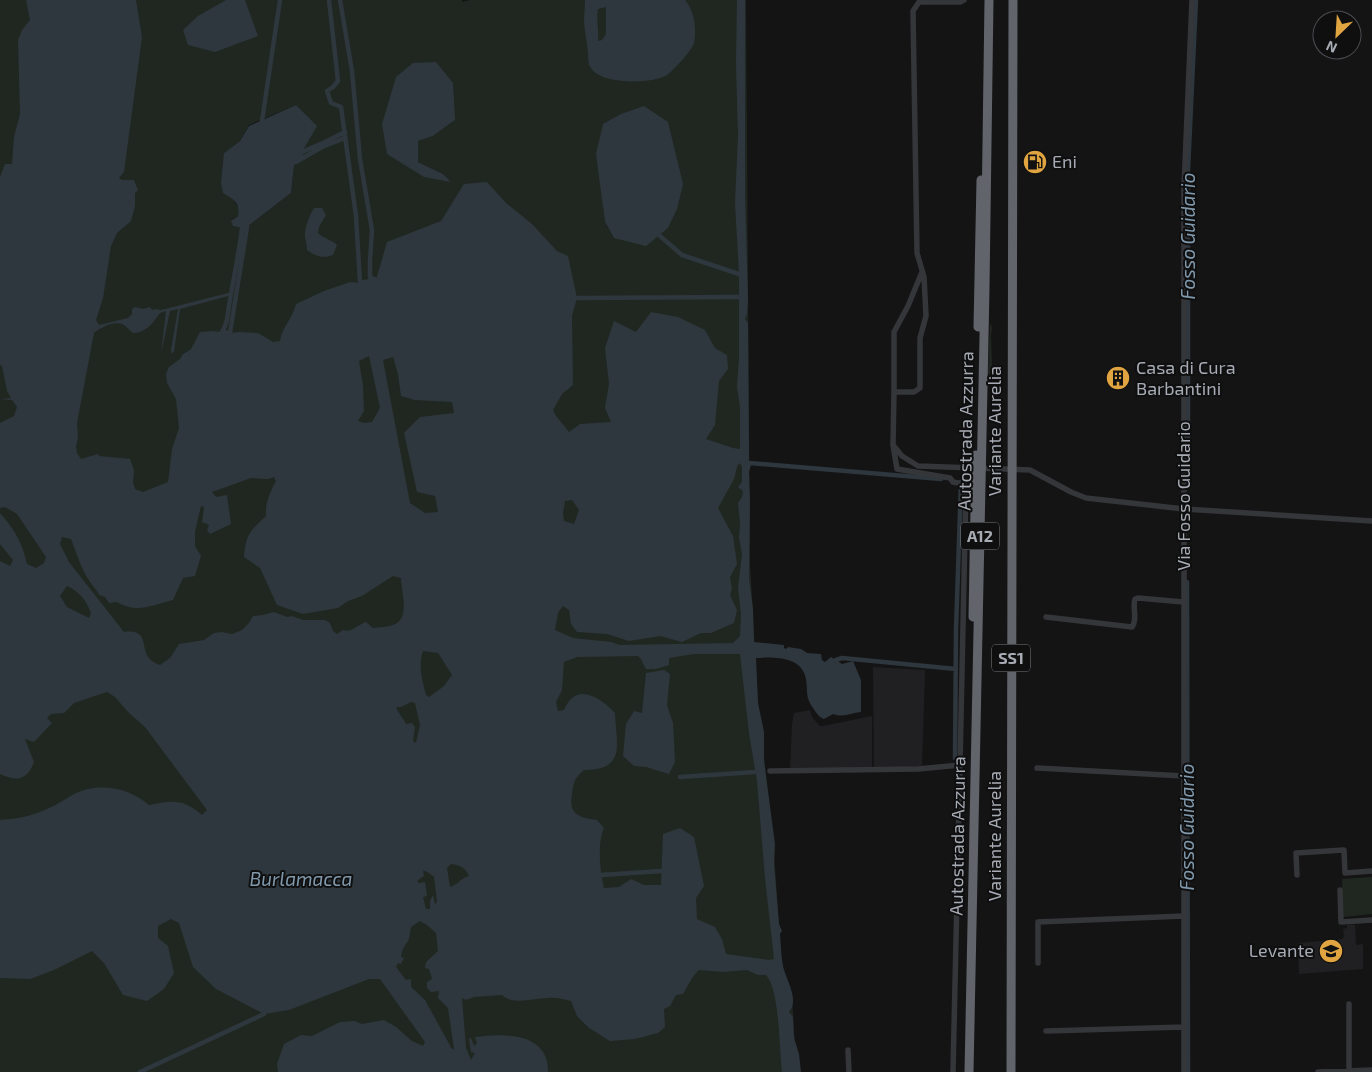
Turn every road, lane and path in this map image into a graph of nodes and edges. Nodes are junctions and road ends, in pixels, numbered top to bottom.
1 (964, 0) edge
2 (983, 0) edge
3 (989, 0) edge
4 (1008, 0) edge
5 (1013, 0) edge
6 (1192, 0) edge
7 (922, 272) junction
8 (894, 392) junction
9 (893, 445) junction
10 (1184, 509) junction
11 (1372, 521) edge
12 (1183, 602) junction
13 (1046, 618) dead end
14 (960, 765) junction
15 (1037, 768) dead end
16 (770, 771) dead end
17 (1184, 776) junction
18 (1372, 871) edge
19 (1297, 875) dead end
20 (1340, 890) dead end
21 (1184, 916) junction
22 (1372, 920) edge
23 (1038, 963) dead end
24 (1349, 1004) dead end
25 (1184, 1027) junction
26 (1046, 1032) dead end
27 (848, 1050) dead end
28 (1372, 1070) edge
29 (1349, 1071) edge
30 (1357, 1071) edge
31 (849, 1072) edge
32 (953, 1072) edge
33 (964, 1072) edge
34 (970, 1072) edge
35 (1006, 1072) edge
36 (1011, 1072) edge
37 (1184, 1072) edge
38 (1318, 1072) edge

1 - 7 street
2 - 33 highway, Autostrada Azzurra / A12
3 - 34 highway, Autostrada Azzurra / A12
4 - 35 highway, Variante Aurelia / SS1
5 - 36 highway, Variante Aurelia / SS1
6 - 10 street, Via Fosso Guidario
7 - 8 street
7 - 8 street
8 - 9 street
9 - 10 street
9 - 14 street
10 - 11 street
10 - 12 street, Via Fosso Guidario
12 - 13 street
12 - 17 street, Via Fosso Guidario
14 - 16 street
14 - 32 street
15 - 17 street
17 - 21 street, Via Fosso Guidario
18 - 19 street
20 - 22 street
21 - 23 street
21 - 25 street, Via Fosso Guidario
24 - 29 street
25 - 26 street
25 - 37 street, Via Fosso Guidario
27 - 31 street
28 - 30 street
29 - 30 street
29 - 38 street

